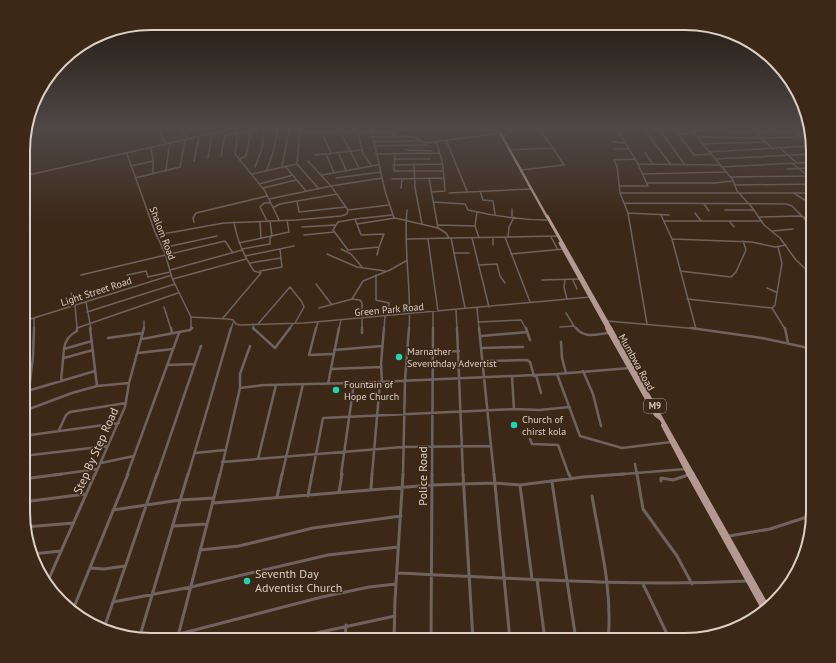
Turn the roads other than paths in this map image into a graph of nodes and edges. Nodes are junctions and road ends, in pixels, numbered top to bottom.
1 (394, 159) edge
2 (94, 160) edge
3 (130, 160) edge
4 (167, 160) edge
5 (181, 160) edge
6 (241, 160) edge
7 (258, 160) edge
8 (270, 160) edge
9 (283, 160) edge
10 (297, 160) edge
11 (329, 160) edge
12 (342, 160) edge
13 (354, 160) edge
14 (367, 160) edge
15 (377, 160) edge
16 (441, 160) edge
17 (454, 160) edge
18 (515, 160) edge
19 (561, 160) edge
20 (615, 160) edge
21 (636, 160) edge
22 (650, 160) edge
23 (666, 160) edge
24 (681, 160) edge
25 (716, 160) edge
26 (794, 160) edge
27 (153, 161) joint
28 (308, 161) dead end
29 (806, 162) edge
30 (797, 163) junction
31 (297, 164) junction
32 (414, 164) junction
33 (442, 164) junction
34 (638, 164) junction
35 (653, 164) junction
36 (792, 164) junction
37 (378, 165) junction
38 (394, 165) junction
39 (670, 165) junction
40 (685, 165) junction
41 (131, 166) junction
42 (282, 166) junction
43 (285, 166) junction
44 (372, 166) junction
45 (721, 166) junction
46 (255, 167) dead end
47 (359, 168) junction
48 (799, 168) junction
49 (806, 168) edge
50 (787, 169) dead end
51 (346, 170) junction
52 (443, 170) junction
53 (521, 170) junction
54 (166, 171) junction
55 (266, 171) junction
56 (415, 171) junction
57 (380, 172) junction
58 (726, 172) junction
59 (334, 173) junction
60 (153, 174) junction
61 (251, 174) junction
62 (642, 174) junction
63 (806, 174) edge
64 (30, 175) edge
65 (293, 175) junction
66 (322, 175) junction
67 (806, 176) edge
68 (730, 177) junction
69 (135, 178) junction
70 (336, 178) dead end
71 (382, 178) junction
72 (416, 178) junction
73 (429, 178) junction
74 (444, 178) junction
75 (392, 179) dead end
76 (402, 179) junction
77 (296, 180) junction
78 (732, 181) junction
79 (647, 183) junction
80 (259, 184) junction
81 (806, 184) edge
82 (331, 186) junction
83 (619, 186) junction
84 (734, 186) junction
85 (263, 188) junction
86 (318, 188) junction
87 (401, 188) dead end
88 (532, 189) junction
89 (306, 191) junction
90 (480, 191) junction
91 (431, 192) junction
92 (468, 192) junction
93 (449, 193) dead end
94 (620, 193) junction
95 (739, 193) junction
96 (794, 193) junction
97 (806, 193) edge
98 (338, 194) junction
99 (268, 196) junction
100 (269, 199) junction
101 (806, 200) edge
102 (297, 201) junction
103 (433, 202) junction
104 (272, 203) junction
105 (624, 203) junction
106 (704, 204) junction
107 (749, 204) junction
108 (389, 205) junction
109 (274, 207) junction
110 (346, 207) junction
111 (541, 207) junction
112 (512, 209) dead end
113 (348, 210) junction
114 (407, 210) dead end
115 (725, 210) dead end
116 (754, 210) junction
117 (709, 211) dead end
118 (477, 212) junction
119 (628, 213) junction
120 (495, 214) junction
121 (695, 214) dead end
122 (392, 215) junction
123 (661, 215) junction
124 (669, 215) dead end
125 (513, 216) junction
126 (760, 217) junction
127 (395, 218) junction
128 (803, 218) junction
129 (806, 218) edge
130 (355, 219) junction
131 (279, 220) junction
132 (287, 220) junction
133 (406, 220) junction
134 (547, 220) junction
135 (664, 220) junction
136 (267, 221) junction
137 (270, 221) junction
138 (701, 221) junction
139 (762, 221) junction
140 (806, 221) edge
141 (194, 222) dead end
142 (234, 222) junction
143 (260, 222) junction
144 (730, 222) junction
145 (357, 224) junction
146 (422, 224) junction
147 (335, 225) junction
148 (476, 226) junction
149 (302, 227) dead end
150 (438, 227) junction
151 (734, 227) dead end
152 (793, 229) dead end
153 (772, 231) junction
154 (334, 232) junction
155 (156, 235) junction
156 (304, 235) dead end
157 (217, 236) dead end
158 (272, 236) junction
159 (551, 236) junction
160 (558, 236) junction
161 (506, 237) junction
162 (261, 238) junction
163 (450, 238) junction
164 (472, 238) junction
165 (479, 238) junction
166 (493, 238) junction
167 (406, 239) junction
168 (672, 239) junction
169 (428, 240) junction
170 (743, 241) junction
171 (239, 243) junction
172 (493, 245) dead end
173 (786, 245) junction
174 (294, 246) dead end
175 (379, 247) junction
176 (778, 247) junction
177 (162, 248) junction
178 (280, 249) junction
179 (341, 249) dead end
180 (564, 249) junction
181 (242, 250) junction
182 (348, 250) junction
183 (558, 250) junction
184 (233, 253) junction
185 (454, 253) junction
186 (469, 253) dead end
187 (327, 254) dead end
188 (511, 254) junction
189 (166, 255) junction
190 (378, 255) dead end
191 (246, 257) junction
192 (281, 258) junction
193 (357, 259) dead end
194 (406, 261) junction
195 (250, 263) junction
196 (479, 265) junction
197 (362, 267) junction
198 (806, 269) edge
199 (170, 271) junction
200 (260, 271) junction
201 (386, 271) junction
202 (680, 271) junction
203 (81, 275) dead end
204 (127, 275) dead end
205 (172, 275) junction
206 (376, 276) junction
207 (173, 279) junction
208 (582, 279) junction
209 (542, 280) dead end
210 (565, 280) junction
211 (573, 280) junction
212 (505, 283) dead end
213 (175, 284) junction
214 (316, 284) dead end
215 (767, 288) dead end
216 (577, 289) dead end
217 (776, 292) junction
218 (71, 293) dead end
219 (178, 293) junction
220 (590, 297) junction
221 (352, 299) junction
222 (567, 299) junction
223 (687, 299) junction
224 (86, 302) junction
225 (530, 302) junction
226 (332, 305) junction
227 (75, 306) junction
228 (164, 307) dead end
229 (489, 307) junction
230 (319, 308) dead end
231 (465, 308) junction
232 (477, 308) junction
233 (772, 308) junction
234 (456, 310) junction
235 (438, 311) junction
236 (87, 312) junction
237 (432, 312) junction
238 (566, 313) dead end
239 (410, 314) junction
240 (387, 316) junction
241 (191, 317) junction
242 (34, 318) junction
243 (363, 318) junction
244 (30, 319) edge
245 (223, 319) junction
246 (144, 320) dead end
247 (341, 320) junction
248 (606, 321) junction
249 (89, 322) junction
250 (318, 322) junction
251 (479, 322) junction
252 (233, 323) junction
253 (253, 324) junction
254 (258, 324) junction
255 (294, 324) junction
256 (647, 324) junction
257 (560, 327) dead end
258 (575, 327) junction
259 (77, 328) junction
260 (696, 329) junction
261 (179, 332) junction
262 (362, 332) dead end
263 (527, 332) junction
264 (144, 333) junction
265 (172, 333) junction
266 (610, 333) junction
267 (481, 336) junction
268 (108, 338) dead end
269 (142, 339) junction
270 (530, 340) dead end
271 (92, 341) junction
272 (561, 342) dead end
273 (617, 343) junction
274 (788, 343) junction
275 (201, 346) dead end
276 (250, 346) dead end
277 (382, 346) junction
278 (523, 347) dead end
279 (482, 348) junction
280 (806, 348) edge
281 (64, 349) junction
282 (173, 349) junction
283 (94, 350) junction
284 (334, 350) junction
285 (433, 351) junction
286 (459, 352) junction
287 (138, 353) junction
288 (408, 353) junction
289 (333, 354) junction
290 (64, 358) junction
291 (484, 361) junction
292 (196, 364) junction
293 (167, 365) junction
294 (381, 367) junction
295 (630, 368) junction
296 (331, 370) junction
297 (95, 371) junction
298 (584, 371) junction
299 (566, 373) junction
300 (557, 374) junction
301 (512, 376) junction
302 (535, 376) junction
303 (483, 378) junction
304 (433, 379) junction
305 (460, 379) junction
306 (405, 380) junction
307 (61, 381) junction
308 (30, 382) edge
309 (381, 382) junction
310 (129, 383) junction
311 (354, 383) junction
312 (303, 384) junction
313 (328, 384) junction
314 (276, 385) junction
315 (97, 386) junction
316 (240, 388) junction
317 (30, 390) edge
318 (541, 393) dead end
319 (127, 403) junction
320 (570, 407) junction
321 (30, 409) edge
322 (514, 409) junction
323 (487, 410) junction
324 (461, 412) junction
325 (405, 413) junction
326 (432, 413) junction
327 (377, 415) junction
328 (350, 416) junction
329 (119, 423) junction
330 (601, 426) dead end
331 (59, 430) junction
332 (30, 435) edge
333 (530, 440) dead end
334 (671, 442) junction
335 (108, 446) junction
336 (432, 446) junction
337 (462, 446) junction
338 (491, 446) junction
339 (403, 447) junction
340 (373, 449) junction
341 (225, 450) junction
342 (345, 451) junction
343 (195, 452) junction
344 (316, 454) junction
345 (30, 455) edge
346 (134, 456) junction
347 (286, 456) junction
348 (258, 459) junction
349 (222, 462) junction
350 (101, 463) junction
351 (635, 464) dead end
352 (98, 469) junction
353 (686, 469) junction
354 (638, 473) junction
355 (689, 474) junction
356 (30, 477) edge
357 (571, 479) junction
358 (661, 481) dead end
359 (552, 482) junction
360 (494, 483) junction
361 (463, 484) junction
362 (432, 485) junction
363 (520, 485) junction
364 (403, 487) junction
365 (371, 489) junction
366 (339, 492) junction
367 (86, 494) junction
368 (308, 496) junction
369 (592, 496) dead end
370 (277, 497) junction
371 (214, 498) junction
372 (180, 500) junction
373 (30, 501) edge
374 (212, 503) junction
375 (147, 506) junction
376 (113, 510) junction
377 (401, 516) junction
378 (806, 517) edge
379 (74, 523) junction
380 (207, 524) junction
381 (174, 526) junction
382 (31, 527) edge
383 (728, 536) junction
384 (398, 547) junction
385 (200, 550) junction
386 (62, 551) junction
387 (37, 553) edge
388 (125, 566) junction
389 (90, 568) junction
390 (397, 573) junction
391 (432, 574) junction
392 (470, 575) junction
393 (49, 578) edge
394 (505, 578) junction
395 (534, 580) junction
396 (750, 580) junction
397 (567, 581) junction
398 (396, 584) junction
399 (607, 584) junction
400 (643, 584) junction
401 (692, 584) junction
402 (191, 587) junction
403 (152, 594) junction
404 (112, 602) junction
405 (766, 602) edge
406 (762, 605) edge
407 (75, 606) edge
408 (394, 616) junction
409 (105, 624) edge
410 (346, 626) junction
411 (141, 633) edge
412 (178, 633) edge
413 (182, 633) edge
414 (316, 633) edge
415 (346, 633) edge
416 (394, 633) edge
417 (431, 633) edge
418 (473, 633) edge
419 (509, 633) edge
420 (544, 633) edge
421 (575, 633) edge
422 (609, 633) edge
423 (667, 633) edge

1 - 38 street
2 - 64 street
3 - 41 street, Shalom Road
4 - 54 street
5 - 54 street
6 - 61 street
7 - 46 street
8 - 55 street
9 - 42 street
10 - 31 street
11 - 59 street
12 - 51 street
13 - 47 street
14 - 44 street
15 - 37 street
16 - 33 street
17 - 92 street
18 - 53 main road, Mumbwa Road / M9
19 - 53 street
20 - 83 street
21 - 34 street
22 - 35 street
23 - 39 street
24 - 40 street
25 - 45 street
26 - 30 street
27 - 41 street
27 - 60 street
28 - 66 street
29 - 30 street
30 - 36 street
31 - 43 street
31 - 86 street
32 - 33 street
32 - 38 street
32 - 56 street
33 - 52 street
34 - 35 street
34 - 62 street
35 - 39 street
36 - 45 street
36 - 48 street
37 - 44 street
37 - 57 street
38 - 56 street
39 - 40 street
40 - 45 street
41 - 69 street, Shalom Road
42 - 43 street
42 - 55 street
43 - 65 street
44 - 47 street
45 - 58 street
47 - 51 street
48 - 49 street
48 - 50 street
48 - 63 street
51 - 59 street
52 - 56 street
52 - 74 street
53 - 88 main road, Mumbwa Road / M9
54 - 60 street
55 - 61 street
56 - 72 street
57 - 70 street
57 - 71 street
58 - 62 street
58 - 68 street
59 - 66 street
60 - 69 street
61 - 80 street
62 - 79 street
65 - 77 street
65 - 80 street
66 - 82 street
67 - 68 street
68 - 78 street
69 - 155 street, Shalom Road
71 - 82 street
71 - 108 street
72 - 73 street
72 - 76 street
72 - 146 street
73 - 74 street
73 - 91 street
74 - 91 street
75 - 76 street
76 - 87 street
77 - 85 street
77 - 89 street
78 - 79 street
78 - 84 street
79 - 83 street
80 - 85 street
81 - 84 street
82 - 86 street
82 - 98 street
83 - 94 street
84 - 95 street
85 - 99 street
86 - 89 street
88 - 90 street
88 - 111 main road, Mumbwa Road / M9
89 - 100 street
90 - 92 street
90 - 120 street
91 - 103 street
92 - 93 street
94 - 95 street
94 - 105 street
95 - 96 street
95 - 107 street
96 - 97 street
96 - 101 street
98 - 102 street
98 - 110 street
99 - 100 street
99 - 141 street
100 - 104 street
102 - 109 street
102 - 110 street
103 - 118 street
103 - 150 street
104 - 109 street
104 - 136 street
105 - 106 street
105 - 119 street
106 - 107 street
106 - 117 street
107 - 116 street
107 - 128 street
108 - 113 street
108 - 122 street
109 - 131 street
110 - 113 street
111 - 134 main road, Mumbwa Road / M9
111 - 160 main road, Mumbwa Road / M9
112 - 125 street
113 - 132 street
114 - 133 street
115 - 116 street
116 - 126 street
118 - 120 street
118 - 148 street
119 - 123 street
119 - 256 street
120 - 125 street
121 - 138 street
122 - 127 street
122 - 130 street
123 - 124 street
123 - 135 street
125 - 134 street
125 - 161 street
126 - 128 street
126 - 139 street
127 - 133 street
127 - 145 street
128 - 129 street
128 - 140 street
130 - 145 street
130 - 147 street
131 - 132 street
131 - 137 street
132 - 158 street
133 - 146 street
133 - 167 street
134 - 160 main road, Mumbwa Road / M9
135 - 138 street
135 - 168 street
136 - 137 street
136 - 143 street
137 - 158 street
138 - 144 street
139 - 144 street
139 - 153 street
142 - 143 street
142 - 155 street
142 - 171 street
143 - 162 street
144 - 151 street
145 - 175 street
146 - 150 street
147 - 149 street
147 - 154 street
148 - 150 street
148 - 165 street
150 - 163 street
152 - 153 street
153 - 173 street
154 - 156 street
154 - 182 street
155 - 177 street, Shalom Road
157 - 177 street
158 - 162 street
158 - 181 street
159 - 160 street
159 - 161 street
159 - 183 street
160 - 180 main road, Mumbwa Road / M9
160 - 208 main road, Mumbwa Road / M9
161 - 166 street
161 - 188 street
162 - 171 street
163 - 164 street
163 - 169 street
163 - 185 street
164 - 165 street
164 - 196 street
165 - 166 street
166 - 172 street
167 - 169 street
167 - 194 street
168 - 170 street
168 - 202 street
169 - 235 street
170 - 176 street
170 - 202 street
171 - 181 street
173 - 176 street
173 - 198 street
174 - 178 street
175 - 182 street
175 - 190 street
176 - 217 street
177 - 189 street, Shalom Road
178 - 191 street
178 - 192 street
179 - 197 street
180 - 183 street
180 - 208 main road, Mumbwa Road / M9
181 - 184 street
181 - 191 street
182 - 193 street
183 - 188 street
184 - 189 street
184 - 199 street
185 - 186 street
185 - 231 street
187 - 197 street
188 - 225 street
189 - 199 street, Shalom Road
189 - 203 street
191 - 195 street
191 - 207 street
192 - 195 street
192 - 200 street
194 - 201 street
194 - 239 street
195 - 200 street
196 - 212 street
196 - 229 street
197 - 201 street
199 - 204 street
199 - 205 street, Shalom Road
200 - 245 street
201 - 206 street
202 - 223 street
205 - 207 street, Shalom Road
205 - 224 street, Light Street Road
206 - 221 street
206 - 240 street
207 - 213 street, Shalom Road
208 - 211 street
208 - 220 main road, Mumbwa Road / M9
208 - 248 main road, Mumbwa Road / M9
209 - 210 street
210 - 211 street
210 - 222 street
211 - 216 street
213 - 219 street, Shalom Road
213 - 236 street
214 - 226 street
215 - 217 street
217 - 233 street
218 - 227 street
219 - 241 street, Shalom Road
219 - 249 street
220 - 222 street, Green Park Road
220 - 248 main road, Mumbwa Road / M9
221 - 226 street
221 - 243 street
222 - 225 street, Green Park Road
223 - 233 street
223 - 260 street
224 - 227 street, Light Street Road
224 - 236 street
225 - 229 street, Green Park Road
226 - 230 street
227 - 242 street, Light Street Road
227 - 259 street
228 - 265 street
229 - 232 street, Green Park Road
231 - 232 street, Green Park Road
231 - 234 street, Green Park Road
232 - 251 street
233 - 274 street
234 - 235 street, Green Park Road
234 - 286 street
235 - 237 street, Green Park Road
236 - 249 street
237 - 239 street, Green Park Road
237 - 285 street, Police Road
238 - 258 street
239 - 240 street, Green Park Road
239 - 288 street
240 - 243 street, Green Park Road
240 - 277 street
241 - 245 street, Green Park Road
241 - 261 street
242 - 244 street, Light Street Road
242 - 308 street
243 - 247 street, Green Park Road
243 - 262 street
245 - 252 street, Green Park Road
246 - 264 street, Step By Step Road
247 - 250 street, Green Park Road
247 - 284 street
248 - 256 street
248 - 266 main road, Mumbwa Road / M9
248 - 273 main road, Mumbwa Road / M9
249 - 259 street
249 - 271 street
250 - 255 street, Green Park Road
250 - 289 street
251 - 263 street
251 - 267 street
252 - 253 street, Green Park Road
252 - 343 street
253 - 254 street, Green Park Road
253 - 255 street
254 - 255 street, Green Park Road
254 - 255 street
256 - 260 street
257 - 258 street
258 - 266 street
259 - 281 street
260 - 274 street
261 - 265 street
261 - 282 street
263 - 267 street
263 - 270 street
264 - 268 street
264 - 269 street, Step By Step Road
265 - 269 street
266 - 273 main road, Mumbwa Road / M9
267 - 279 street
269 - 287 street, Step By Step Road
271 - 281 street
271 - 283 street
272 - 299 street
273 - 295 main road, Mumbwa Road / M9
273 - 383 main road, Mumbwa Road / M9
274 - 280 street
275 - 292 street
276 - 316 street
277 - 284 street
277 - 294 street
278 - 279 street
279 - 291 street
281 - 290 street
282 - 287 street
282 - 293 street
283 - 290 street
283 - 297 street
284 - 289 street
285 - 286 street
285 - 288 street
285 - 304 street, Police Road
286 - 305 street
287 - 310 street, Step By Step Road
288 - 306 street
289 - 296 street
290 - 307 street
291 - 302 street
291 - 303 street
292 - 293 street
292 - 375 street
293 - 346 street
294 - 296 street
294 - 309 street
295 - 298 street
295 - 334 main road, Mumbwa Road / M9
296 - 313 street
297 - 307 street
297 - 315 street
298 - 299 street
298 - 330 street
299 - 300 street
300 - 302 street
300 - 320 street
301 - 302 street
301 - 303 street
301 - 322 street
302 - 318 street
303 - 305 street
303 - 323 street
304 - 305 street
304 - 306 street
304 - 326 street, Police Road
305 - 324 street
306 - 309 street
306 - 325 street
307 - 317 street
309 - 311 street
309 - 327 street
310 - 315 street
310 - 319 street, Step By Step Road
311 - 313 street
311 - 328 street
312 - 313 street
312 - 314 street
312 - 347 street
314 - 316 street
314 - 348 street
315 - 321 street
316 - 341 street
319 - 329 street, Step By Step Road
319 - 331 street
320 - 322 street
320 - 334 street
322 - 323 street
323 - 324 street
323 - 338 street
324 - 326 street
324 - 337 street
325 - 326 street
325 - 327 street
325 - 339 street
326 - 336 street, Police Road
327 - 328 street
327 - 340 street
328 - 342 street
328 - 344 street
329 - 331 street
329 - 335 street, Step By Step Road
331 - 332 street
333 - 357 street
334 - 353 main road, Mumbwa Road / M9
335 - 345 street
335 - 350 street, Step By Step Road
336 - 337 street
336 - 339 street
336 - 362 street, Police Road
337 - 338 street
337 - 361 street
338 - 360 street
339 - 340 street
339 - 364 street
340 - 342 street
340 - 365 street
341 - 343 street
341 - 349 street
342 - 344 street
342 - 366 street
343 - 372 street
344 - 347 street
344 - 368 street
346 - 350 street
346 - 376 street
347 - 348 street
347 - 370 street
348 - 349 street
349 - 371 street
350 - 352 street, Step By Step Road
351 - 354 street
352 - 356 street
352 - 367 street, Step By Step Road
353 - 354 street
353 - 355 main road, Mumbwa Road / M9
354 - 357 street
354 - 401 street
355 - 358 street
355 - 396 main road, Mumbwa Road / M9
357 - 359 street
359 - 363 street
359 - 397 street
360 - 361 street
360 - 363 street
360 - 394 street
361 - 362 street
361 - 392 street
362 - 364 street
362 - 391 street, Police Road
363 - 395 street
364 - 365 street
364 - 377 street
365 - 366 street
366 - 368 street
367 - 373 street
367 - 379 street, Step By Step Road
368 - 370 street
369 - 399 street
370 - 374 street
371 - 372 street
371 - 374 street
372 - 375 street
372 - 381 street
374 - 380 street
375 - 376 street
375 - 388 street
376 - 389 street
377 - 384 street
377 - 385 street
378 - 383 street
379 - 382 street
379 - 386 street, Step By Step Road
380 - 381 street
380 - 385 street
381 - 403 street
383 - 396 main road, Mumbwa Road / M9
384 - 390 street
384 - 402 street
385 - 402 street
386 - 387 street
386 - 393 street, Step By Step Road
388 - 389 street
388 - 404 street
389 - 407 street
390 - 391 street
390 - 398 street
391 - 392 street
391 - 417 street, Police Road
392 - 394 street
392 - 418 street
394 - 395 street
394 - 419 street
395 - 397 street
395 - 420 street
396 - 401 street
396 - 405 main road, Mumbwa Road / M9
396 - 406 main road, Mumbwa Road / M9
397 - 399 street
397 - 421 street
398 - 408 street
398 - 413 street
399 - 400 street
399 - 422 street
400 - 401 street
400 - 423 street
402 - 403 street
402 - 412 street
403 - 404 street
403 - 411 street
404 - 409 street
408 - 410 street
408 - 416 street
410 - 414 street
410 - 415 street

